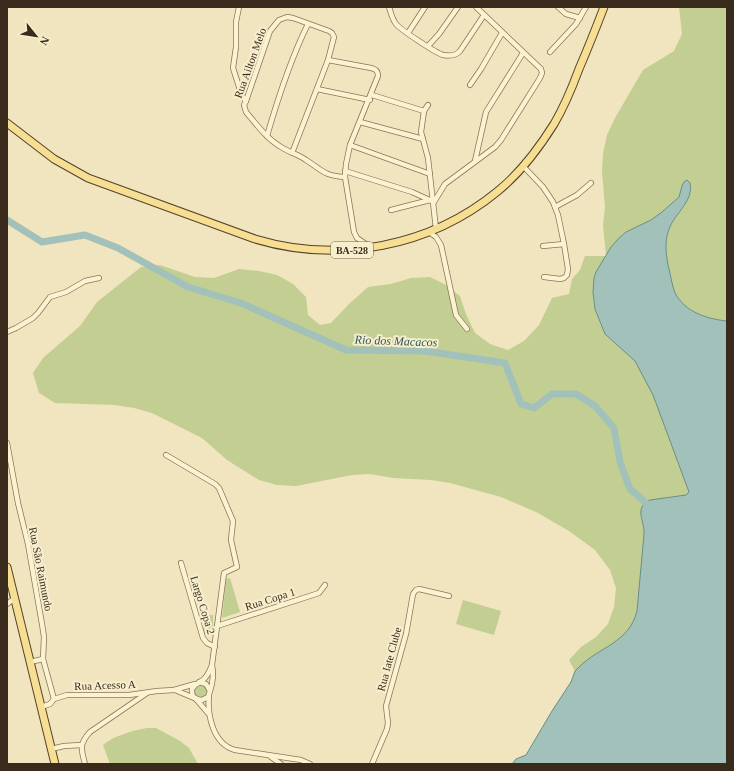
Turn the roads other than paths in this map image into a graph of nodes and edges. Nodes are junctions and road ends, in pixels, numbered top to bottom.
1 (239, 7) edge
2 (389, 7) edge
3 (425, 7) edge
4 (458, 7) edge
5 (476, 7) edge
6 (558, 7) edge
7 (586, 7) edge
8 (604, 7) edge
9 (484, 15) junction
10 (580, 18) junction
11 (308, 24) junction
12 (408, 33) junction
13 (502, 33) junction
14 (428, 46) junction
15 (550, 52) dead end
16 (523, 53) junction
17 (328, 60) junction
18 (470, 85) dead end
19 (317, 89) junction
20 (371, 97) junction
21 (246, 101) junction
22 (428, 105) dead end
23 (424, 111) junction
24 (360, 122) junction
25 (7, 123) edge
26 (267, 136) junction
27 (423, 139) junction
28 (350, 145) junction
29 (292, 153) junction
30 (475, 161) junction
31 (523, 166) junction
32 (345, 171) junction
33 (430, 174) junction
34 (345, 177) junction
35 (591, 183) dead end
36 (432, 201) junction
37 (555, 207) junction
38 (391, 210) dead end
39 (436, 229) junction
40 (429, 232) junction
41 (564, 244) junction
42 (543, 246) dead end
43 (370, 247) junction
44 (544, 277) dead end
45 (99, 278) dead end
46 (467, 329) dead end
47 (7, 332) edge
48 (7, 443) edge
49 (166, 455) dead end
50 (180, 563) dead end
51 (7, 567) edge
52 (326, 585) dead end
53 (449, 596) dead end
54 (15, 598) junction
55 (7, 604) edge
56 (217, 626) junction
57 (215, 647) junction
58 (43, 659) junction
59 (30, 662) junction
60 (212, 665) junction
61 (198, 683) junction
62 (174, 690) junction
63 (148, 692) junction
64 (209, 692) junction
65 (195, 698) junction
66 (54, 699) junction
67 (41, 707) junction
68 (209, 715) junction
69 (81, 745) junction
70 (51, 749) junction
71 (269, 756) junction
72 (55, 764) edge
73 (85, 764) edge
74 (281, 764) edge
75 (310, 764) edge
76 (372, 764) edge

1 - 21 street
2 - 12 street
3 - 12 street
4 - 14 street
5 - 9 street
6 - 10 street
7 - 10 street
8 - 31 main road, BA-528
9 - 13 street
9 - 14 street
10 - 15 street
11 - 17 street, Rua Ailton Melo
11 - 21 street, Rua Ailton Melo
11 - 26 street
12 - 14 street
13 - 16 street
13 - 18 street
16 - 30 street
16 - 30 street
17 - 19 street
17 - 20 street
19 - 20 street
19 - 29 street
20 - 23 street
20 - 24 street
21 - 26 street, Rua Ailton Melo
22 - 23 street
23 - 27 street
24 - 27 street
24 - 28 street
25 - 43 main road, BA-528
26 - 29 street, Rua Ailton Melo
27 - 33 street
28 - 32 street
28 - 33 street
29 - 34 street, Rua Ailton Melo
30 - 36 street
31 - 37 street
31 - 39 main road, BA-528
32 - 34 street
32 - 36 street
33 - 36 street
34 - 43 street
35 - 37 street
36 - 38 street
36 - 39 street
37 - 41 street
39 - 40 main road, BA-528
40 - 43 main road, BA-528
40 - 46 street
41 - 42 street
41 - 44 street
45 - 47 street
48 - 58 street, Rua São Raimundo
49 - 56 street
50 - 57 street, Largo Copa 2
51 - 54 main road
52 - 56 street, Rua Copa 1
53 - 76 street, Rua Iate Clube
54 - 55 street
54 - 59 main road
56 - 57 street
57 - 60 street
58 - 59 street
58 - 66 street, Rua São Raimundo
59 - 67 main road
60 - 61 street
60 - 64 street
61 - 62 street, Rua Acesso A
61 - 64 street
61 - 65 street
62 - 63 street, Rua Acesso A
62 - 65 street, Rua Acesso A
63 - 66 street, Rua Acesso A
63 - 69 street
64 - 65 street
64 - 68 street
65 - 68 street
66 - 67 street, Rua Acesso A
67 - 70 main road
68 - 71 street
69 - 70 street
69 - 73 street
70 - 72 main road
71 - 74 street
71 - 75 street

